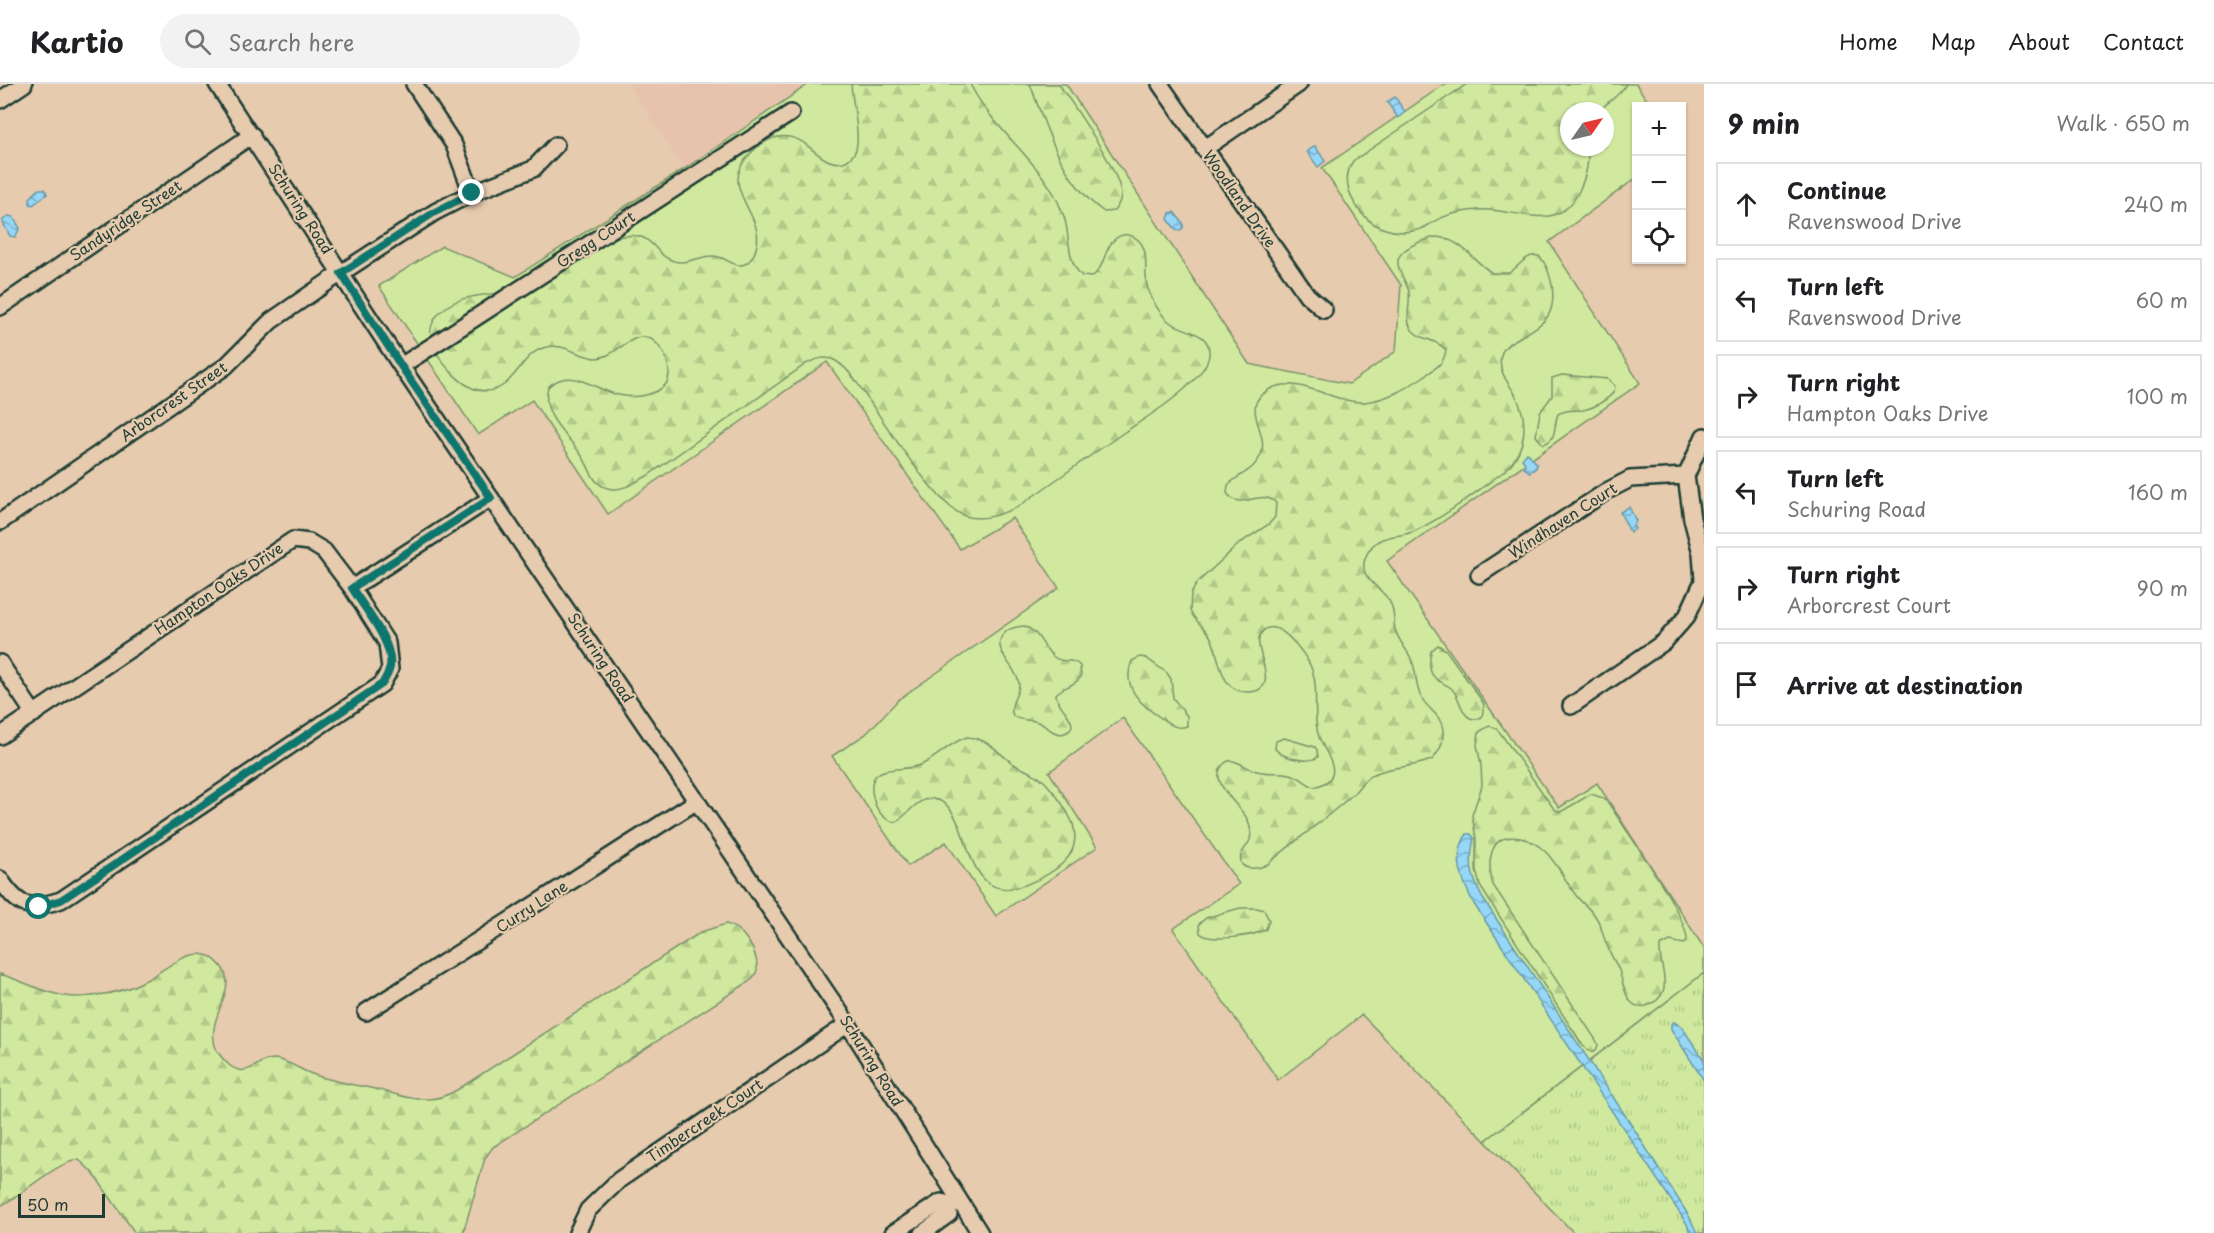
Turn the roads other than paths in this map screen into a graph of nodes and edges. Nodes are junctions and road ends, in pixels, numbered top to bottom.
1 (24, 84) edge
2 (217, 84) edge
3 (414, 84) edge
4 (1160, 84) edge
5 (1299, 84) edge
6 (0, 100) edge
7 (791, 113) dead end
8 (252, 135) junction
9 (556, 146) dead end
10 (1204, 149) junction
11 (472, 193) junction
12 (341, 273) junction
13 (0, 307) edge
14 (1324, 310) dead end
15 (401, 366) junction
16 (1704, 436) edge
17 (1686, 476) junction
18 (491, 498) junction
19 (0, 522) edge
20 (1479, 575) dead end
21 (1703, 581) edge
22 (352, 588) junction
23 (0, 663) edge
24 (1571, 706) dead end
25 (33, 714) junction
26 (0, 735) edge
27 (697, 801) junction
28 (0, 879) edge
29 (366, 1012) dead end
30 (848, 1024) junction
31 (953, 1201) junction
32 (577, 1233) edge
33 (893, 1233) edge
34 (923, 1233) edge
35 (980, 1233) edge

1 - 6 street
2 - 8 street, Schuring Road
3 - 11 street
4 - 10 street, Woodland Drive
5 - 10 street
7 - 15 street, Gregg Court
8 - 12 street, Schuring Road
8 - 13 street, Sandyridge Street
9 - 11 street, Arborcrest Street
10 - 14 street, Woodland Drive
11 - 12 street, Arborcrest Street
12 - 15 street, Schuring Road
12 - 19 street, Arborcrest Street
15 - 18 street, Schuring Road
16 - 17 street
17 - 20 street, Windhaven Court
17 - 21 street
18 - 22 street
18 - 27 street, Schuring Road
21 - 24 street
22 - 25 street, Hampton Oaks Drive
22 - 28 street
23 - 25 street
25 - 26 street, Hampton Oaks Drive
27 - 29 street, Curry Lane
27 - 30 street, Schuring Road
30 - 31 street, Schuring Road
30 - 32 street, Timbercreek Court
31 - 33 street
31 - 34 street
31 - 35 street, Schuring Road

